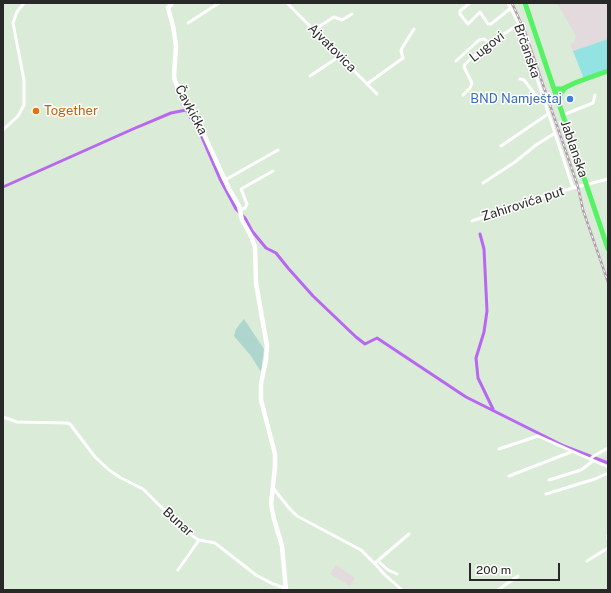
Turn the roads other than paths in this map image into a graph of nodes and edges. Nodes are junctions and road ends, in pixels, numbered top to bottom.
1 (24, 3) edge
2 (172, 3) edge
3 (219, 3) edge
4 (287, 3) edge
5 (470, 3) edge
6 (508, 3) edge
7 (525, 3) edge
8 (511, 8) junction
9 (352, 14) dead end
10 (188, 23) dead end
11 (519, 24) junction
12 (414, 29) dead end
13 (314, 30) junction
14 (490, 43) junction
15 (340, 56) junction
16 (456, 60) dead end
17 (608, 71) edge
18 (310, 76) dead end
19 (520, 79) dead end
20 (577, 82) junction
21 (367, 84) junction
22 (554, 88) junction
23 (564, 88) junction
24 (376, 94) dead end
25 (463, 95) dead end
26 (595, 95) dead end
27 (543, 98) junction
28 (559, 104) junction
29 (548, 114) junction
30 (563, 115) junction
31 (3, 130) edge
32 (555, 133) junction
33 (501, 146) dead end
34 (278, 150) dead end
35 (273, 170) dead end
36 (608, 179) edge
37 (225, 180) junction
38 (483, 183) dead end
39 (587, 185) junction
40 (573, 188) junction
41 (241, 213) junction
42 (472, 221) dead end
43 (606, 235) edge
44 (608, 249) edge
45 (3, 417) edge
46 (608, 448) edge
47 (499, 449) dead end
48 (571, 452) junction
49 (592, 459) junction
50 (608, 468) edge
51 (608, 473) edge
52 (509, 476) dead end
53 (549, 480) dead end
54 (273, 488) junction
55 (546, 494) dead end
56 (409, 534) dead end
57 (608, 535) edge
58 (608, 539) edge
59 (199, 540) junction
60 (608, 548) edge
61 (376, 562) junction
62 (587, 562) dead end
63 (178, 570) dead end
64 (397, 574) dead end
65 (518, 576) dead end
66 (285, 589) edge
67 (402, 590) edge
68 (498, 590) edge

1 - 31 street
2 - 37 street, Čavkićka
3 - 10 street
4 - 13 street, Ajvatovica
5 - 8 street
6 - 8 street, Brčanska
7 - 22 main road, Jablanska
8 - 11 street, Brčanska
9 - 13 street
11 - 14 street, Lugovi
11 - 27 street, Brčanska
12 - 21 street
13 - 15 street, Ajvatovica
14 - 16 street
14 - 25 street, Lugovi
15 - 18 street
15 - 21 street, Ajvatovica
17 - 20 main road
19 - 27 street
20 - 22 main road
20 - 23 main road
21 - 24 street, Ajvatovica
22 - 23 main road
22 - 28 main road, Jablanska
23 - 28 main road
26 - 30 street
27 - 29 street, Brčanska
28 - 30 main road, Jablanska
29 - 32 street, Brčanska
29 - 33 street
30 - 39 main road, Jablanska
32 - 38 street
32 - 40 street, Brčanska
34 - 37 street
35 - 41 street
36 - 39 street
37 - 41 street, Čavkićka
39 - 40 street
39 - 43 main road, Jablanska
40 - 42 street, Zahirovića put
41 - 54 street, Čavkićka
43 - 44 main road, Jablanska
45 - 59 street, Bunar
46 - 49 street
47 - 48 street
48 - 49 street
48 - 52 street
49 - 50 street
49 - 53 street
51 - 55 street
54 - 61 street
54 - 66 street, Čavkićka
56 - 61 street
57 - 58 street
59 - 63 street
59 - 66 street, Bunar
60 - 62 street
61 - 64 street
61 - 67 street
65 - 68 street

